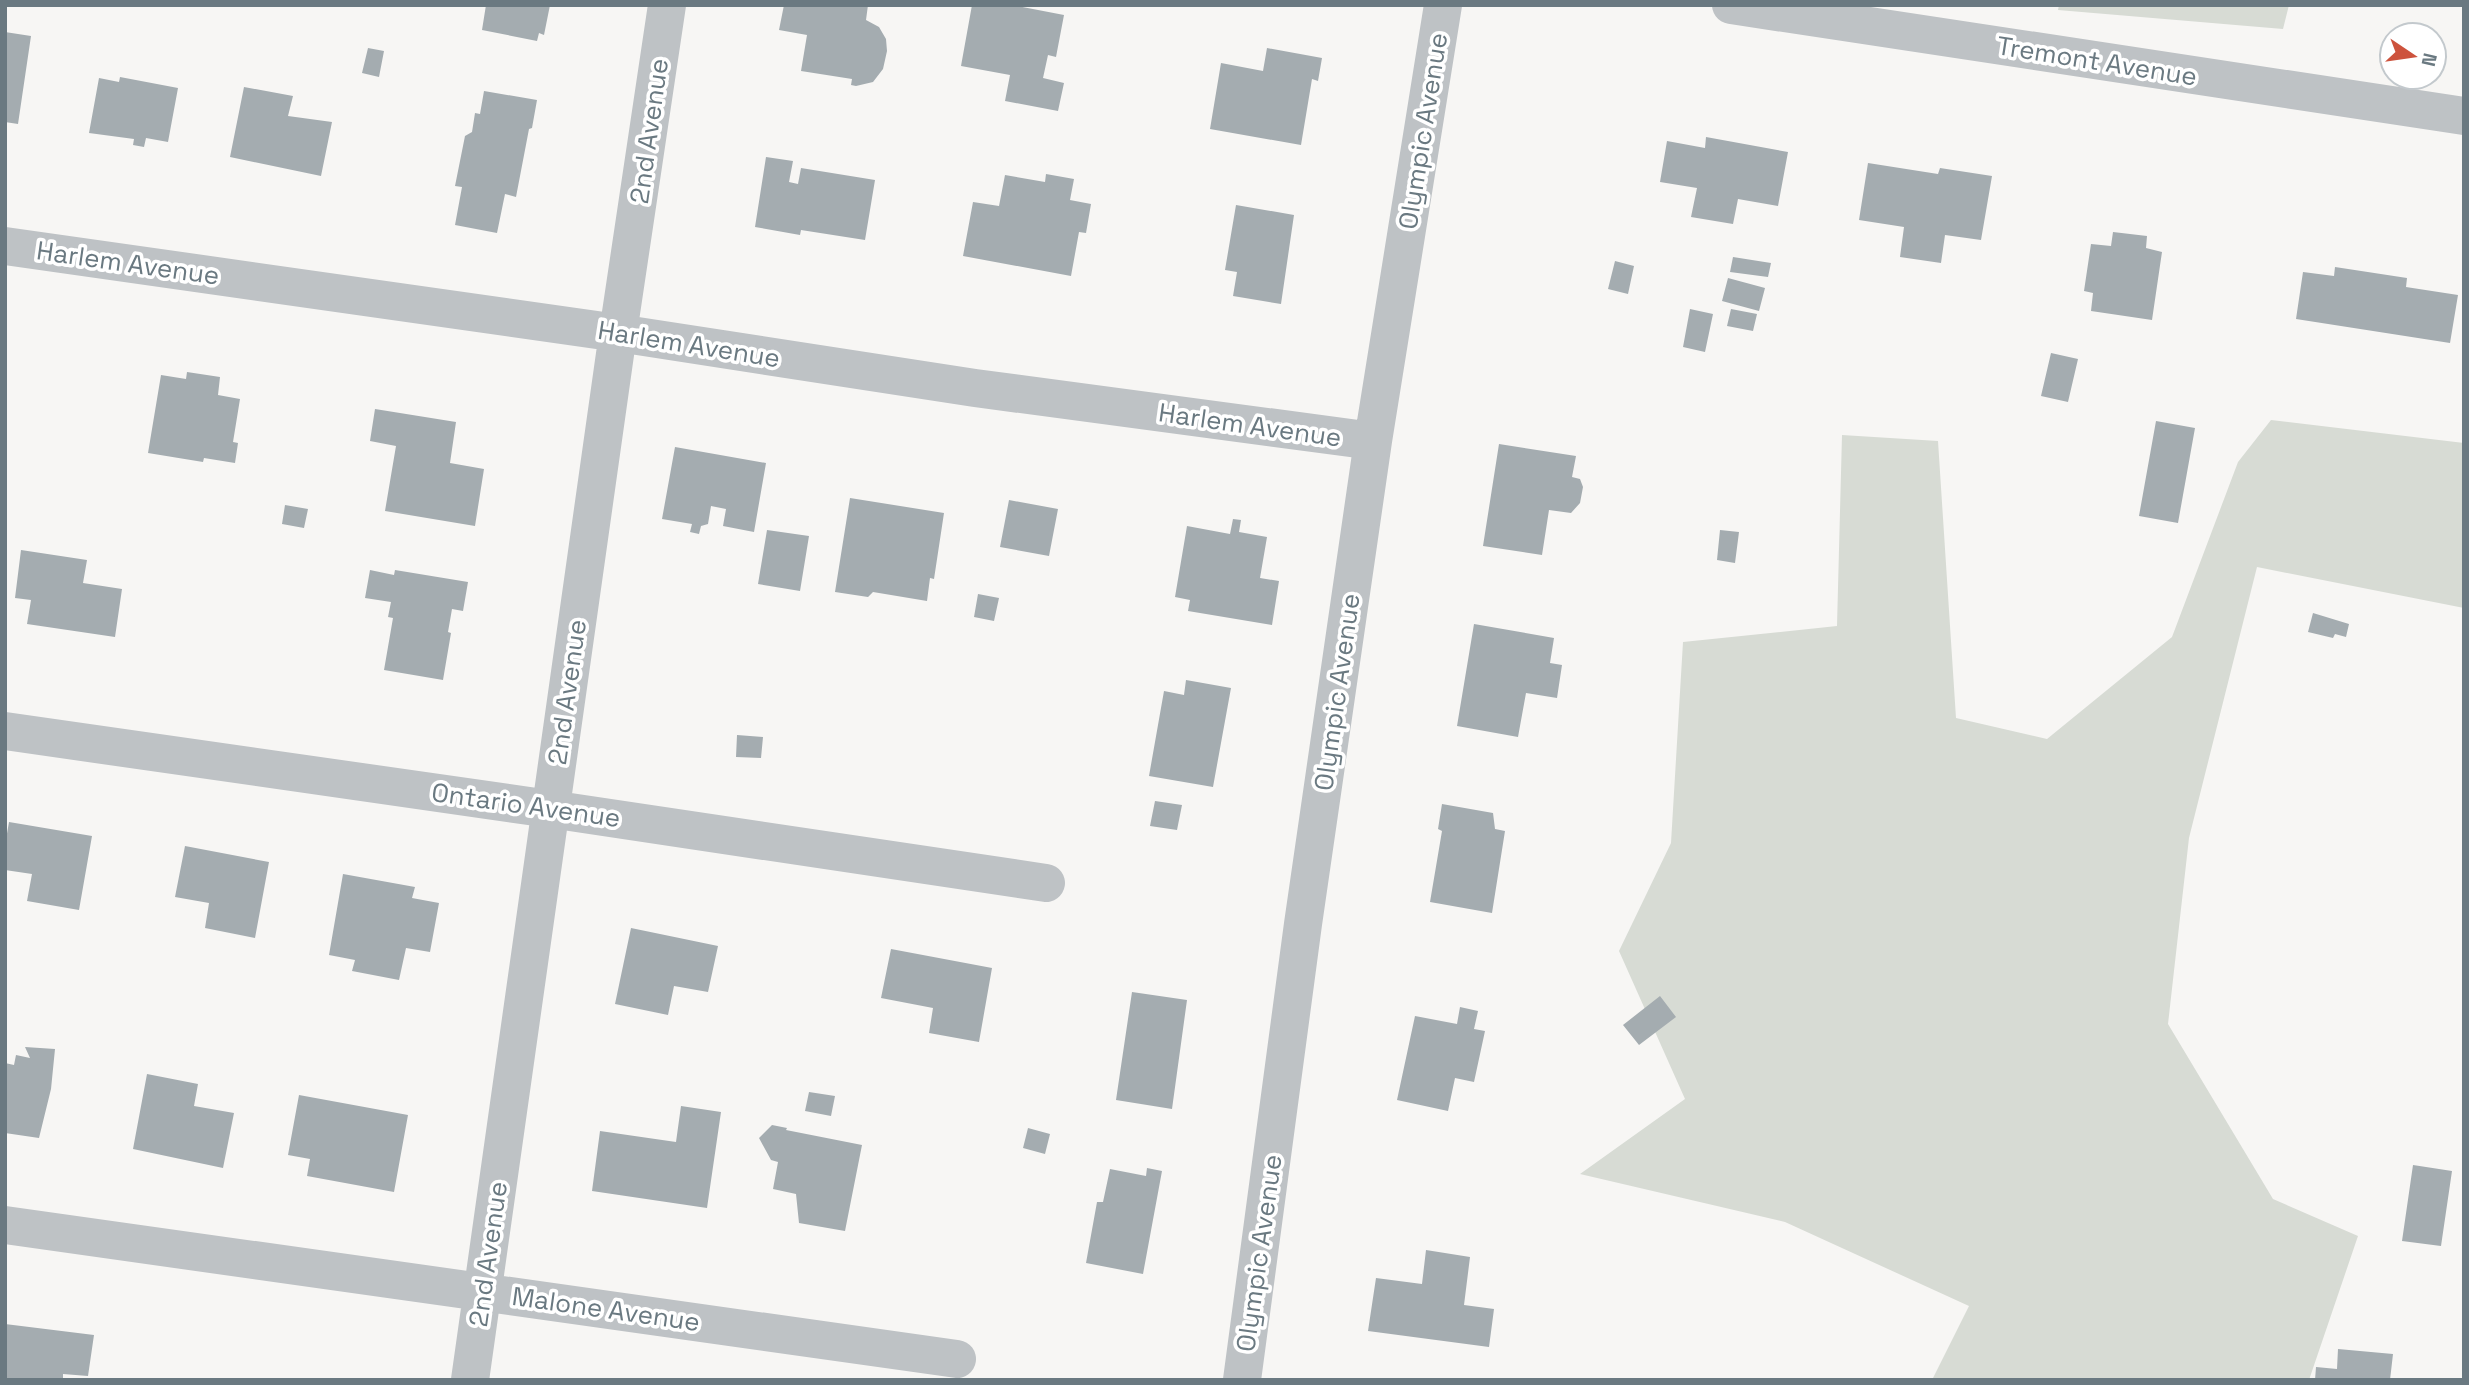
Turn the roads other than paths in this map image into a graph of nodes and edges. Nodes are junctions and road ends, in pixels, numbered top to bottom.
1 (667, 5) edge
2 (1443, 5) edge
3 (1731, 5) edge
4 (2464, 116) edge
5 (5, 246) edge
6 (618, 333) junction
7 (1373, 441) junction
8 (5, 731) edge
9 (550, 808) junction
10 (1045, 883) dead end
11 (5, 1225) edge
12 (482, 1291) junction
13 (957, 1359) dead end
14 (470, 1380) edge
15 (1242, 1380) edge

1 - 6 street, 2nd Avenue
2 - 7 street, Olympic Avenue
3 - 4 street, Tremont Avenue
5 - 6 street, Harlem Avenue
6 - 7 street, Harlem Avenue
6 - 9 street, 2nd Avenue
7 - 15 street, Olympic Avenue
8 - 9 street, Ontario Avenue
9 - 10 street, Ontario Avenue
9 - 12 street, 2nd Avenue
11 - 12 street, Malone Avenue
12 - 13 street, Malone Avenue
12 - 14 street, 2nd Avenue

